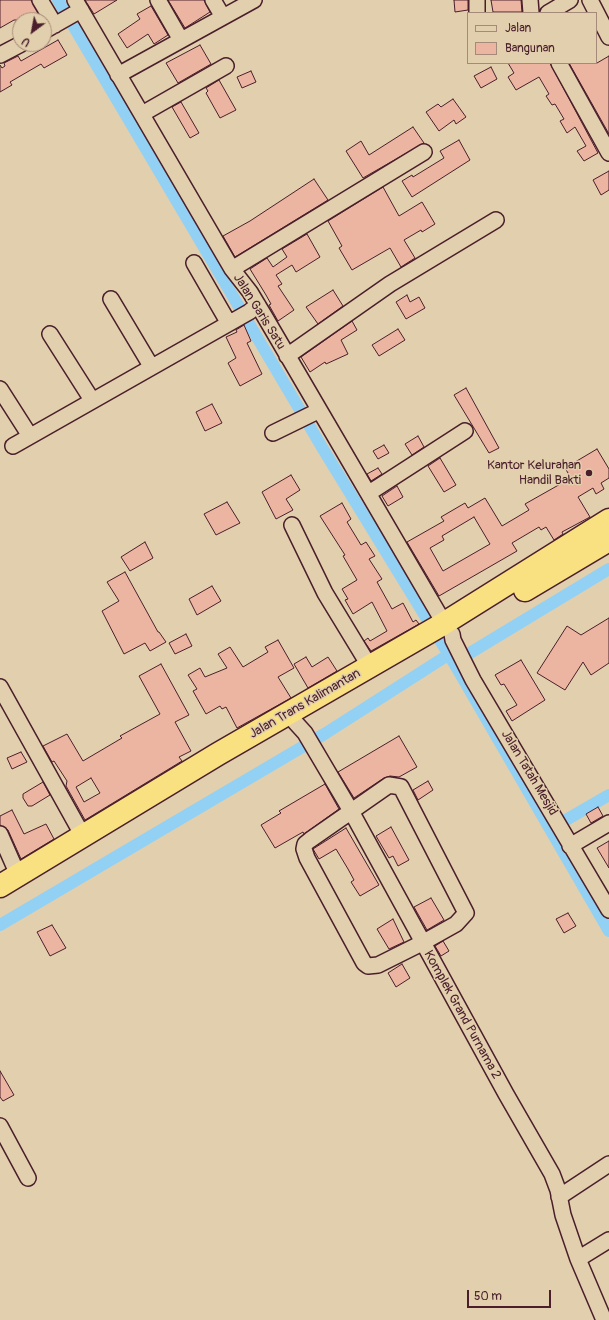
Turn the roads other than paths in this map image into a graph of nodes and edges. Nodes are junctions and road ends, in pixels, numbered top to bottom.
1 (40, 0) edge
2 (158, 0) edge
3 (213, 0) edge
4 (254, 0) edge
5 (477, 0) edge
6 (530, 0) edge
7 (570, 0) edge
8 (590, 0) edge
9 (77, 8) edge
10 (477, 12) edge
11 (531, 12) edge
12 (550, 12) edge
13 (596, 12) edge
14 (597, 14) edge
15 (223, 17) junction
16 (53, 26) edge
17 (609, 37) edge
18 (181, 40) junction
19 (12, 48) edge
20 (1, 52) edge
21 (560, 64) edge
22 (226, 66) dead end
23 (118, 75) junction
24 (142, 114) junction
25 (424, 152) dead end
26 (609, 153) edge
27 (496, 220) dead end
28 (194, 263) dead end
29 (232, 269) junction
30 (111, 299) dead end
31 (243, 314) junction
32 (50, 334) dead end
33 (287, 356) junction
34 (151, 366) junction
35 (0, 389) edge
36 (92, 400) junction
37 (309, 415) junction
38 (465, 432) dead end
39 (273, 433) dead end
40 (30, 436) junction
41 (13, 446) dead end
42 (369, 493) junction
43 (609, 520) edge
44 (292, 525) dead end
45 (609, 540) edge
46 (450, 633) junction
47 (416, 647) junction
48 (370, 667) junction
49 (0, 687) edge
50 (300, 728) junction
51 (151, 803) junction
52 (350, 811) junction
53 (609, 823) edge
54 (564, 833) junction
55 (0, 834) edge
56 (83, 836) junction
57 (9, 880) edge
58 (0, 898) edge
59 (609, 910) edge
60 (422, 943) junction
61 (0, 1126) edge
62 (609, 1164) edge
63 (28, 1178) dead end
64 (558, 1193) junction
65 (609, 1240) edge
66 (578, 1259) junction
67 (605, 1316) edge

1 - 16 street
2 - 18 street
3 - 15 street
4 - 15 street
5 - 10 street
6 - 11 street
7 - 12 street
8 - 13 street
9 - 16 street
9 - 23 street, Jalan Garis Satu
14 - 17 street
15 - 18 street
18 - 23 street
19 - 20 street
21 - 26 street
22 - 24 street
23 - 24 street, Jalan Garis Satu
24 - 29 street, Jalan Garis Satu
25 - 29 street
27 - 33 street
28 - 31 street
29 - 31 street, Jalan Garis Satu
30 - 34 street
31 - 33 street, Jalan Garis Satu
31 - 34 street
32 - 36 street
33 - 37 street, Jalan Garis Satu
34 - 36 street
35 - 40 street
36 - 40 street
37 - 39 street
37 - 42 street, Jalan Garis Satu
38 - 42 street
40 - 41 street
42 - 46 street, Jalan Garis Satu
43 - 46 highway, Jalan Trans Kalimantan
44 - 48 street
45 - 46 highway, Jalan Trans Kalimantan
46 - 47 highway, Jalan Trans Kalimantan
46 - 54 street, Jalan Tatah Mesjid
47 - 48 highway, Jalan Trans Kalimantan
47 - 50 highway, Jalan Trans Kalimantan
48 - 51 highway, Jalan Trans Kalimantan
49 - 56 street
50 - 51 highway, Jalan Trans Kalimantan
50 - 52 street, Komplek Grand Purnama 2
51 - 56 highway, Jalan Trans Kalimantan
51 - 58 highway, Jalan Trans Kalimantan
52 - 60 street, Komplek Grand Purnama 2
52 - 60 street
52 - 60 street
53 - 54 street
54 - 59 street, Jalan Tatah Mesjid
55 - 57 street
56 - 57 highway, Jalan Trans Kalimantan
60 - 64 street, Komplek Grand Purnama 2
61 - 63 street
62 - 64 street
64 - 66 street, Komplek Grand Purnama 2
65 - 66 street
66 - 67 street, Komplek Grand Purnama 2

